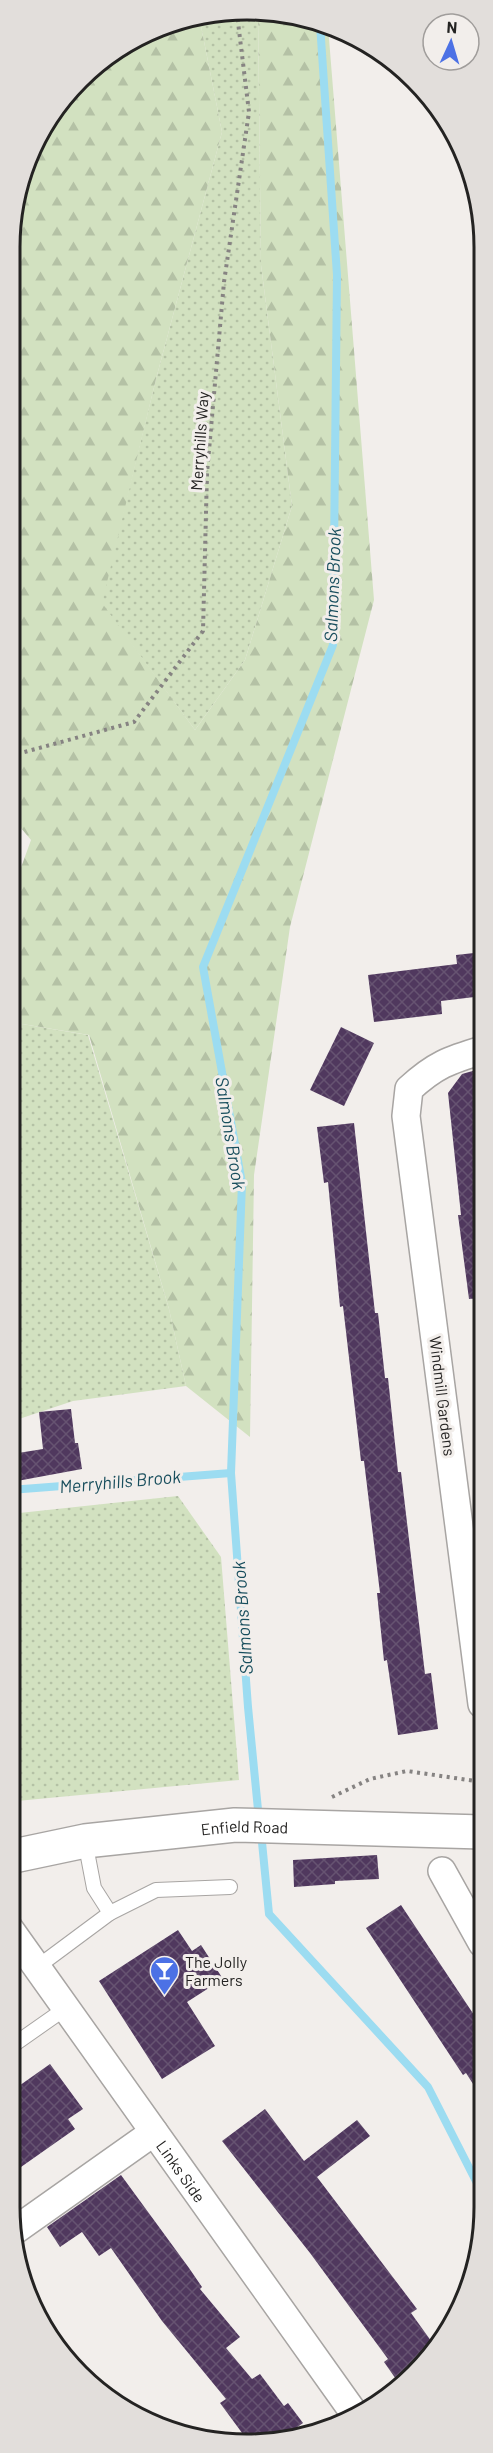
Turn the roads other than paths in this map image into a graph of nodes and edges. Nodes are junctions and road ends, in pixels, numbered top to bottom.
1 (474, 1053) edge
2 (474, 1642) edge
3 (474, 1832) edge
4 (85, 1841) junction
5 (20, 1855) edge
6 (442, 1871) dead end
7 (230, 1887) dead end
8 (110, 1913) junction
9 (474, 1929) edge
10 (20, 1944) edge
11 (36, 1968) junction
12 (66, 2008) junction
13 (20, 2040) edge
14 (154, 2132) junction
15 (20, 2226) edge
16 (350, 2408) edge

1 - 2 street, Windmill Gardens
3 - 4 main road, Enfield Road
4 - 5 main road, Enfield Road
4 - 8 lane
6 - 9 street
7 - 8 lane
8 - 11 lane
10 - 11 street, Links Side
11 - 12 street, Links Side
12 - 13 lane
12 - 14 street, Links Side
14 - 15 street
14 - 16 street, Links Side

